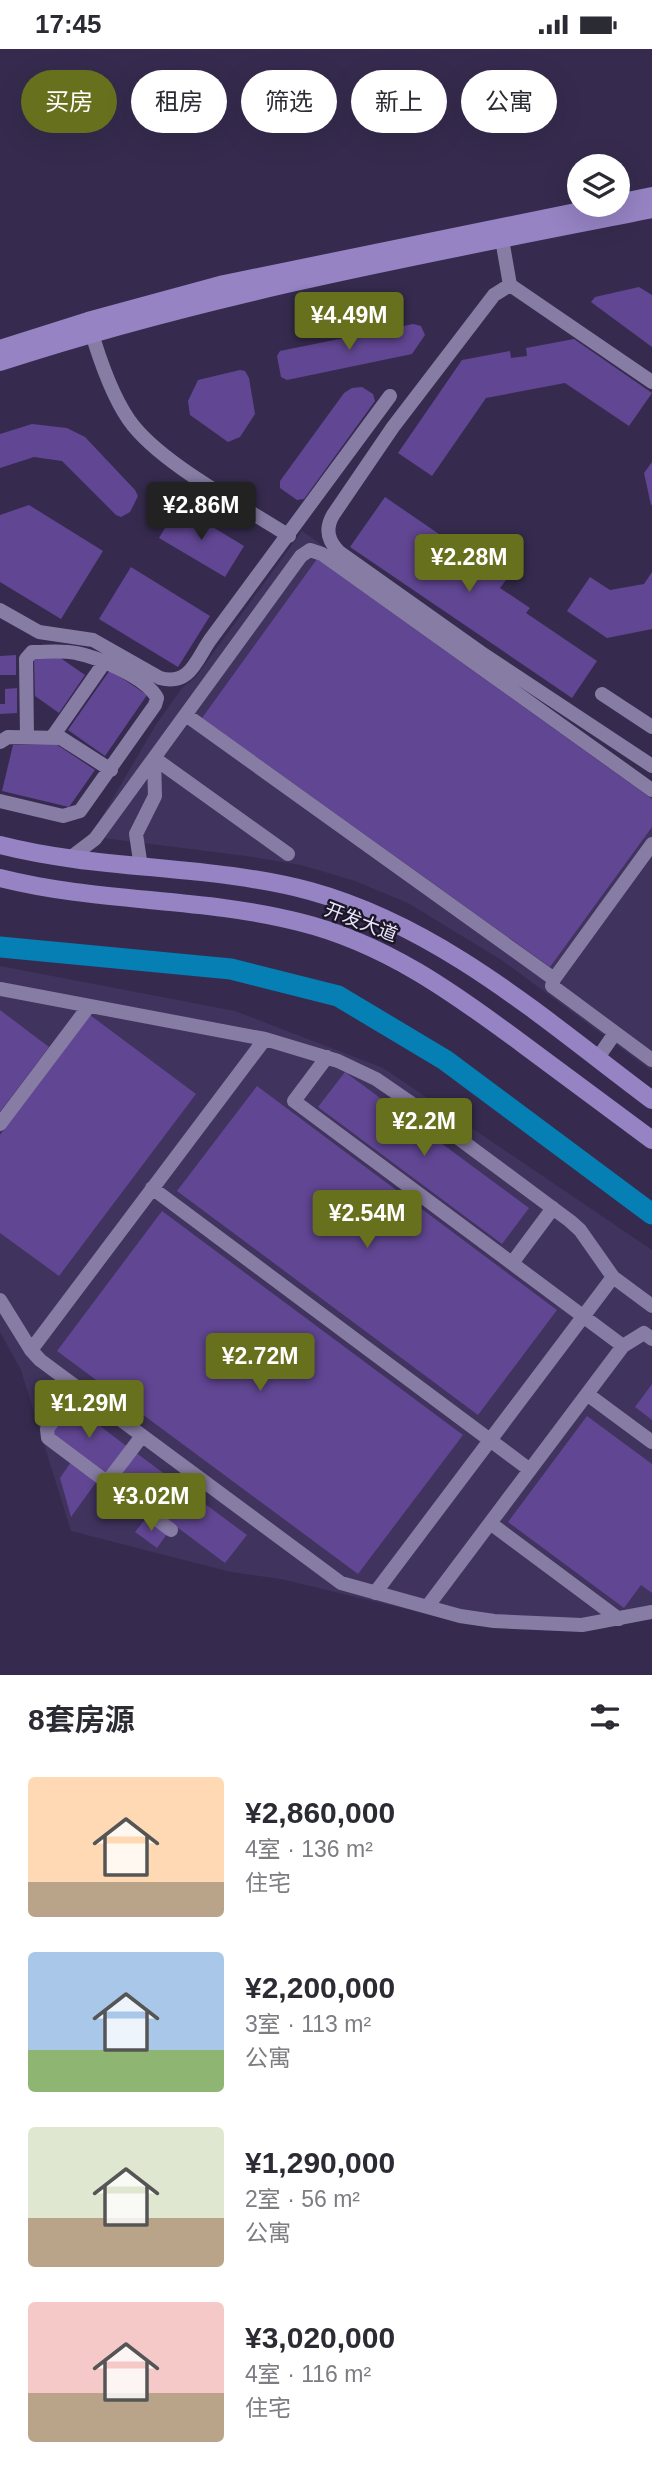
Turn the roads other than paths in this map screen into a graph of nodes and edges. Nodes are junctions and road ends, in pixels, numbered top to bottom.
1 (652, 196) edge
2 (630, 201) edge
3 (652, 209) edge
4 (567, 216) edge
5 (500, 233) junction
6 (510, 285) junction
7 (90, 327) junction
8 (0, 349) edge
9 (0, 362) edge
10 (652, 382) edge
11 (390, 396) dead end
12 (289, 536) junction
13 (0, 610) edge
14 (104, 663) junction
15 (602, 694) dead end
16 (186, 715) junction
17 (652, 727) edge
18 (53, 736) junction
19 (27, 737) junction
20 (0, 742) edge
21 (154, 758) junction
22 (652, 766) edge
23 (111, 770) junction
24 (652, 790) edge
25 (0, 801) edge
26 (652, 844) edge
27 (0, 845) edge
28 (288, 854) dead end
29 (70, 858) junction
30 (141, 867) junction
31 (0, 878) edge
32 (554, 979) junction
33 (0, 989) edge
34 (89, 1006) junction
35 (615, 1034) junction
36 (265, 1039) junction
37 (327, 1057) junction
38 (597, 1059) junction
39 (652, 1060) edge
40 (652, 1100) edge
41 (0, 1123) edge
42 (652, 1140) edge
43 (152, 1188) junction
44 (553, 1208) junction
45 (512, 1263) junction
46 (613, 1277) junction
47 (0, 1300) edge
48 (652, 1306) edge
49 (583, 1317) junction
50 (649, 1331) edge
51 (623, 1346) junction
52 (31, 1350) junction
53 (78, 1388) junction
54 (587, 1394) junction
55 (142, 1436) junction
56 (490, 1440) junction
57 (652, 1442) edge
58 (530, 1470) junction
59 (107, 1482) junction
60 (490, 1523) junction
61 (171, 1530) dead end
62 (375, 1593) junction
63 (427, 1607) junction
64 (652, 1612) edge
65 (619, 1619) junction

1 - 2 main road
3 - 5 main road
4 - 5 main road
5 - 6 lane
5 - 7 main road
6 - 10 lane
6 - 22 lane
7 - 8 main road
7 - 9 main road
7 - 12 lane
11 - 12 lane
12 - 13 lane
14 - 18 lane
14 - 19 lane
14 - 23 lane
15 - 17 lane
16 - 21 lane
16 - 24 lane
16 - 32 lane
18 - 19 lane
18 - 23 lane
19 - 20 lane
21 - 28 lane
21 - 29 lane
21 - 30 lane
23 - 25 lane
26 - 32 lane
27 - 29 main road, 开发大道
29 - 30 main road, 开发大道
30 - 38 main road, 开发大道
31 - 42 main road, 开发大道
32 - 35 lane
33 - 34 lane
34 - 36 lane
34 - 41 lane
35 - 38 lane
35 - 39 lane
36 - 37 lane
36 - 43 lane
37 - 44 lane
37 - 45 lane
38 - 40 main road, 开发大道
43 - 52 lane
43 - 56 lane
44 - 45 lane
44 - 46 lane
45 - 49 lane
46 - 48 lane
46 - 49 lane
47 - 52 lane
49 - 51 lane
49 - 56 lane
50 - 51 lane
51 - 54 lane
52 - 53 lane
53 - 55 lane
53 - 59 lane
54 - 57 lane
54 - 58 lane
55 - 59 lane
55 - 62 lane
56 - 58 lane
56 - 62 lane
58 - 60 lane
59 - 61 lane
60 - 63 lane
60 - 65 lane
62 - 63 lane
63 - 65 lane
64 - 65 lane

